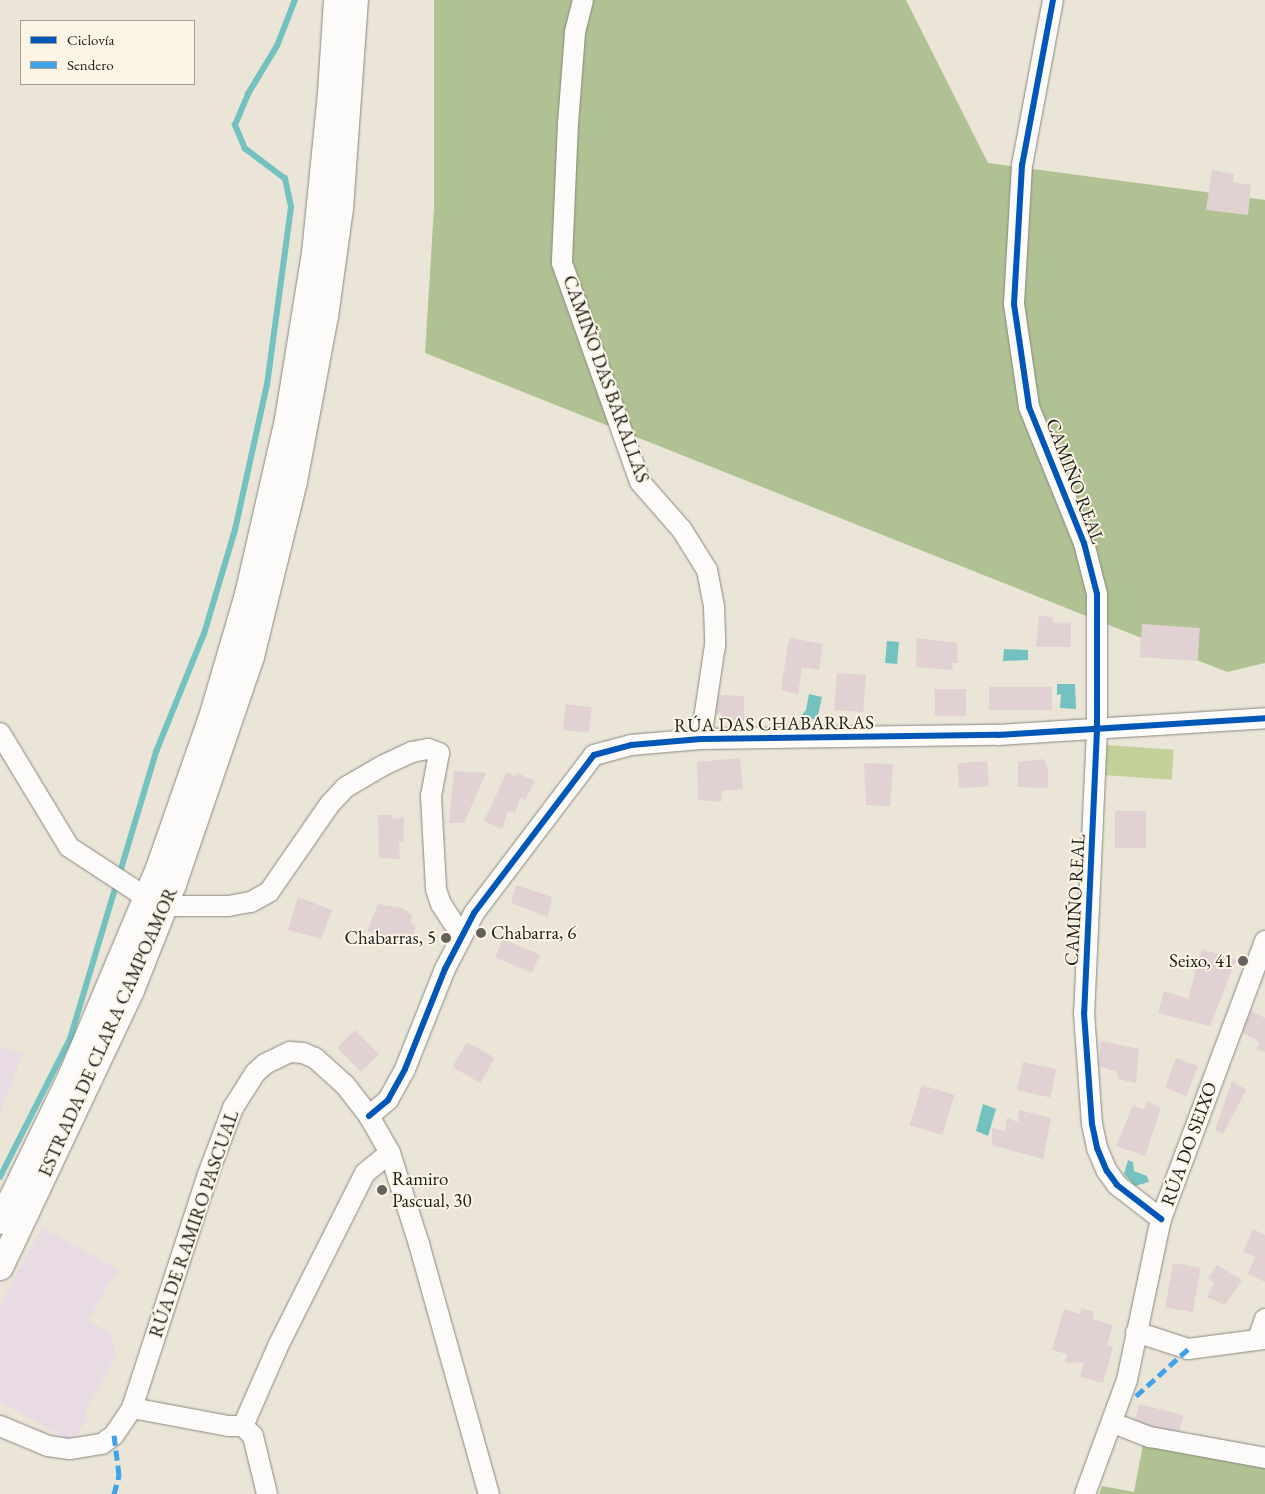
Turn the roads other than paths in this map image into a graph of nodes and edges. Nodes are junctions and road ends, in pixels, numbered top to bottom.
1 (336, 0) edge
2 (355, 0) edge
3 (583, 0) edge
4 (1054, 0) edge
5 (1265, 718) edge
6 (1097, 730) junction
7 (0, 733) edge
8 (701, 739) junction
9 (147, 897) junction
10 (462, 936) junction
11 (1265, 941) edge
12 (369, 1116) junction
13 (390, 1153) junction
14 (1161, 1219) junction
15 (0, 1221) edge
16 (0, 1267) edge
17 (1265, 1319) edge
18 (1136, 1332) junction
19 (1261, 1339) edge
20 (132, 1408) junction
21 (1113, 1423) junction
22 (0, 1426) edge
23 (243, 1426) junction
24 (1265, 1458) edge
25 (267, 1494) edge
26 (489, 1494) edge
27 (1084, 1494) edge

1 - 9 main road, ESTRADA DE CLARA CAMPOAMOR
2 - 9 main road, ESTRADA DE CLARA CAMPOAMOR
3 - 8 street, CAMIÑO DAS BARALLAS
4 - 6 street, CAMIÑO REAL
5 - 6 street, RÚA DAS CHABARRAS
6 - 8 street, RÚA DAS CHABARRAS
6 - 14 street, CAMIÑO REAL
7 - 9 street
8 - 10 street, RÚA DAS CHABARRAS
9 - 10 street
9 - 15 main road, ESTRADA DE CLARA CAMPOAMOR
9 - 16 main road, ESTRADA DE CLARA CAMPOAMOR
10 - 12 street, RÚA DAS CHABARRAS
11 - 14 street, RÚA DO SEIXO
12 - 13 street, RÚA DE RAMIRO PASCUAL
12 - 20 street, RÚA DE RAMIRO PASCUAL
13 - 23 street
13 - 26 street, RÚA DE RAMIRO PASCUAL
14 - 18 street, RÚA DO SEIXO
17 - 19 street
18 - 19 street
18 - 21 street, RÚA DO SEIXO
20 - 22 street, RÚA DE RAMIRO PASCUAL
20 - 23 street
21 - 24 street
21 - 27 street, RÚA DO SEIXO
23 - 25 street

